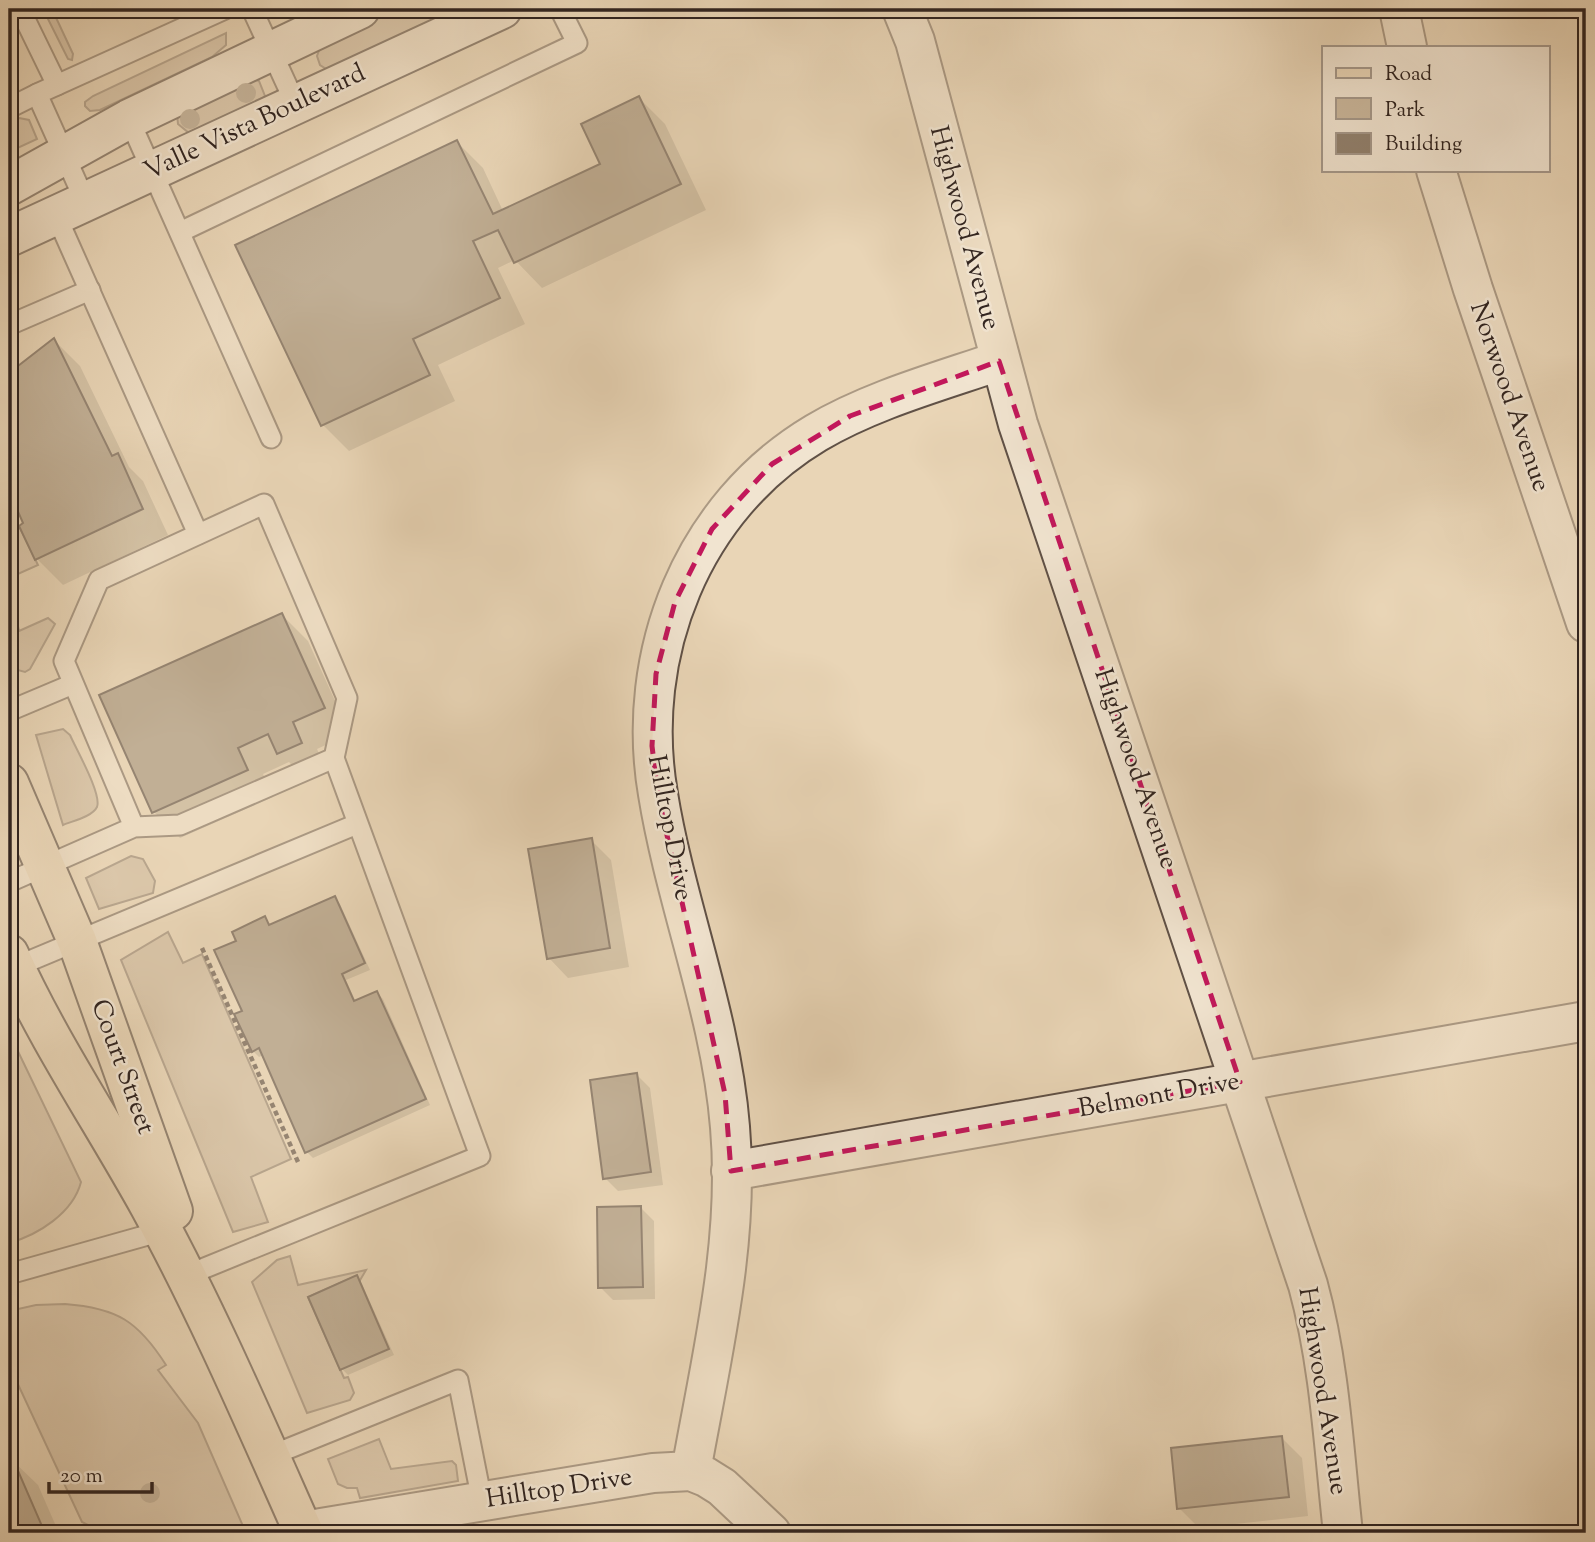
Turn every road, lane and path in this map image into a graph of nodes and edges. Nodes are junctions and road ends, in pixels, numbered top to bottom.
1 (20, 9) edge
2 (225, 9) edge
3 (252, 9) edge
4 (360, 9) edge
5 (502, 9) edge
6 (560, 9) edge
7 (902, 9) edge
8 (1399, 9) edge
9 (1407, 46) edge
10 (271, 52) junction
11 (57, 85) junction
12 (37, 94) junction
13 (296, 105) junction
14 (9, 108) edge
15 (129, 119) junction
16 (63, 155) junction
17 (153, 170) junction
18 (1437, 172) edge
19 (9, 186) edge
20 (70, 208) junction
21 (180, 232) junction
22 (9, 237) edge
23 (90, 290) junction
24 (9, 325) edge
25 (999, 361) junction
26 (271, 438) dead end
27 (198, 534) junction
28 (1586, 623) edge
29 (73, 684) junction
30 (9, 711) edge
31 (334, 758) junction
32 (9, 783) edge
33 (357, 824) junction
34 (134, 827) junction
35 (45, 866) junction
36 (9, 881) edge
37 (77, 941) junction
38 (202, 948) dead end
39 (16, 982) edge
40 (1586, 1021) edge
41 (1240, 1082) junction
42 (298, 1162) dead end
43 (731, 1171) junction
44 (162, 1231) junction
45 (9, 1274) edge
46 (190, 1274) junction
47 (270, 1456) junction
48 (691, 1471) junction
49 (482, 1501) junction
50 (303, 1532) edge
51 (771, 1533) edge
52 (1343, 1533) edge

1 - 11 lane
2 - 11 lane
3 - 10 lane
4 - 10 street
5 - 13 street, Valle Vista Boulevard
6 - 21 lane
7 - 25 street, Highwood Avenue
8 - 9 street
10 - 13 lane
10 - 15 street
11 - 12 lane
12 - 14 lane
12 - 16 lane
13 - 17 street, Valle Vista Boulevard
15 - 16 street
15 - 17 lane
16 - 19 street
16 - 20 lane
17 - 20 street, Valle Vista Boulevard
17 - 21 lane
18 - 28 street, Norwood Avenue
20 - 22 street, Valle Vista Boulevard
20 - 23 lane
21 - 26 lane
23 - 24 lane
23 - 27 lane
25 - 41 street, Highwood Avenue
25 - 43 street, Hilltop Drive
27 - 29 lane
27 - 31 lane
29 - 30 lane
29 - 34 lane
31 - 33 lane
31 - 34 lane
32 - 35 main road, Court Street
33 - 37 lane
33 - 46 lane
34 - 35 lane
35 - 36 lane
35 - 37 main road, Court Street
37 - 39 lane
37 - 46 main road, Court Street
38 - 42 path
39 - 44 main road, Court Street
40 - 41 street, Belmont Drive
41 - 43 street, Belmont Drive
41 - 52 street, Highwood Avenue
43 - 48 street, Hilltop Drive
44 - 45 lane
44 - 46 main road, Court Street
46 - 47 main road, Court Street
47 - 49 lane
47 - 50 main road, Court Street
48 - 49 street, Hilltop Drive
48 - 51 street
49 - 50 street, Hilltop Drive

